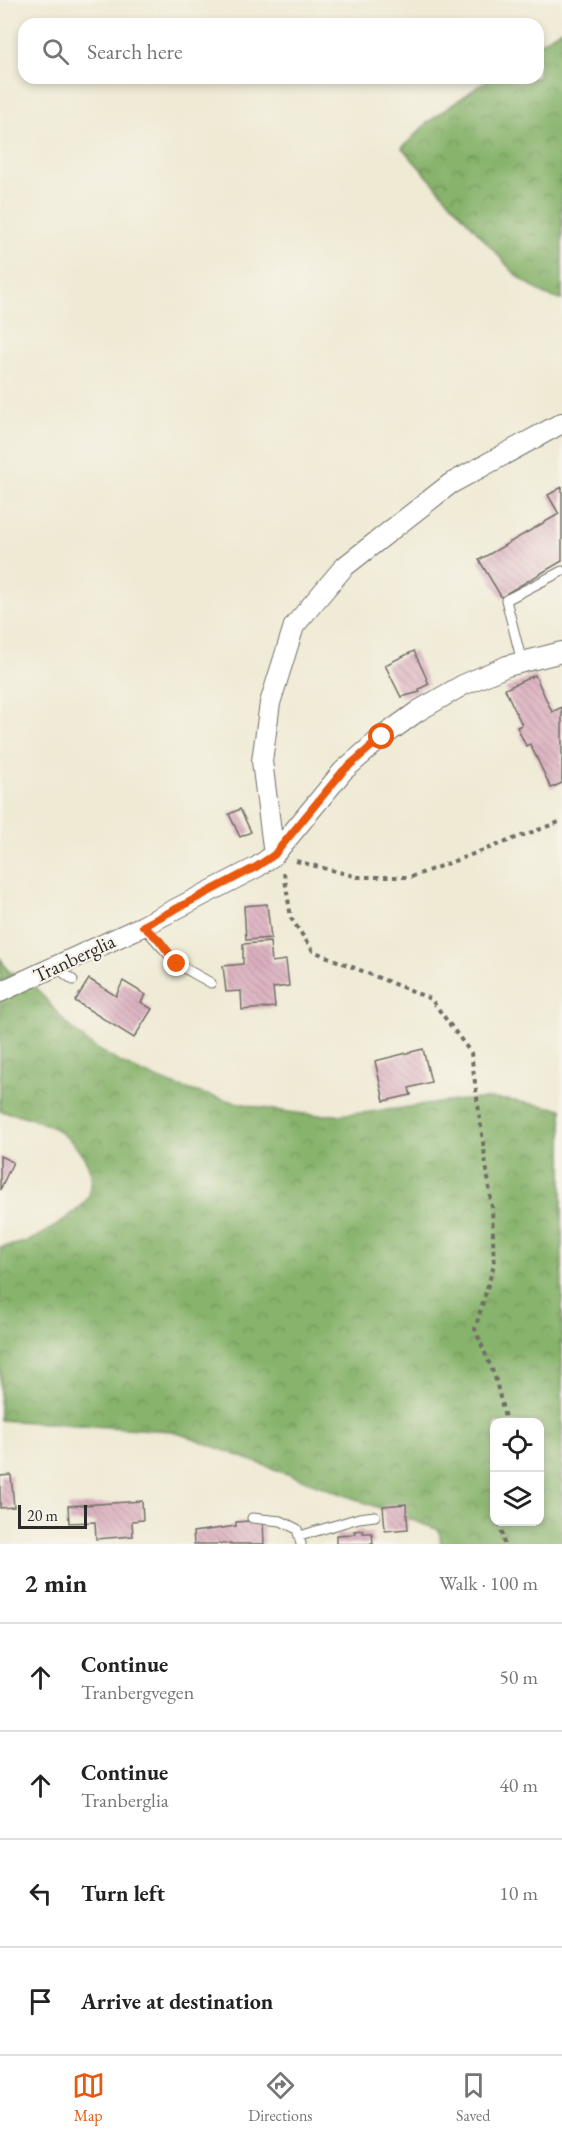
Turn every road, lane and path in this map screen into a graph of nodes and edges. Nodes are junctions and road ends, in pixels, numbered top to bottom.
1 (562, 423) edge
2 (562, 571) edge
3 (562, 652) edge
4 (522, 662) junction
5 (562, 821) edge
6 (277, 856) junction
7 (143, 926) junction
8 (56, 967) junction
9 (74, 980) dead end
10 (212, 983) dead end
11 (0, 992) edge
12 (505, 1418) edge
13 (375, 1516) dead end
14 (252, 1518) dead end
15 (501, 1526) edge
16 (301, 1540) edge
17 (504, 1544) edge

1 - 6 street
2 - 4 lane
3 - 4 street, Tranberglia
4 - 6 street, Tranberglia
5 - 6 path
6 - 7 street, Tranberglia
6 - 12 path
7 - 8 street, Tranberglia
7 - 10 lane
8 - 9 lane
8 - 11 street, Tranberglia
13 - 16 lane
14 - 16 lane
15 - 17 path

